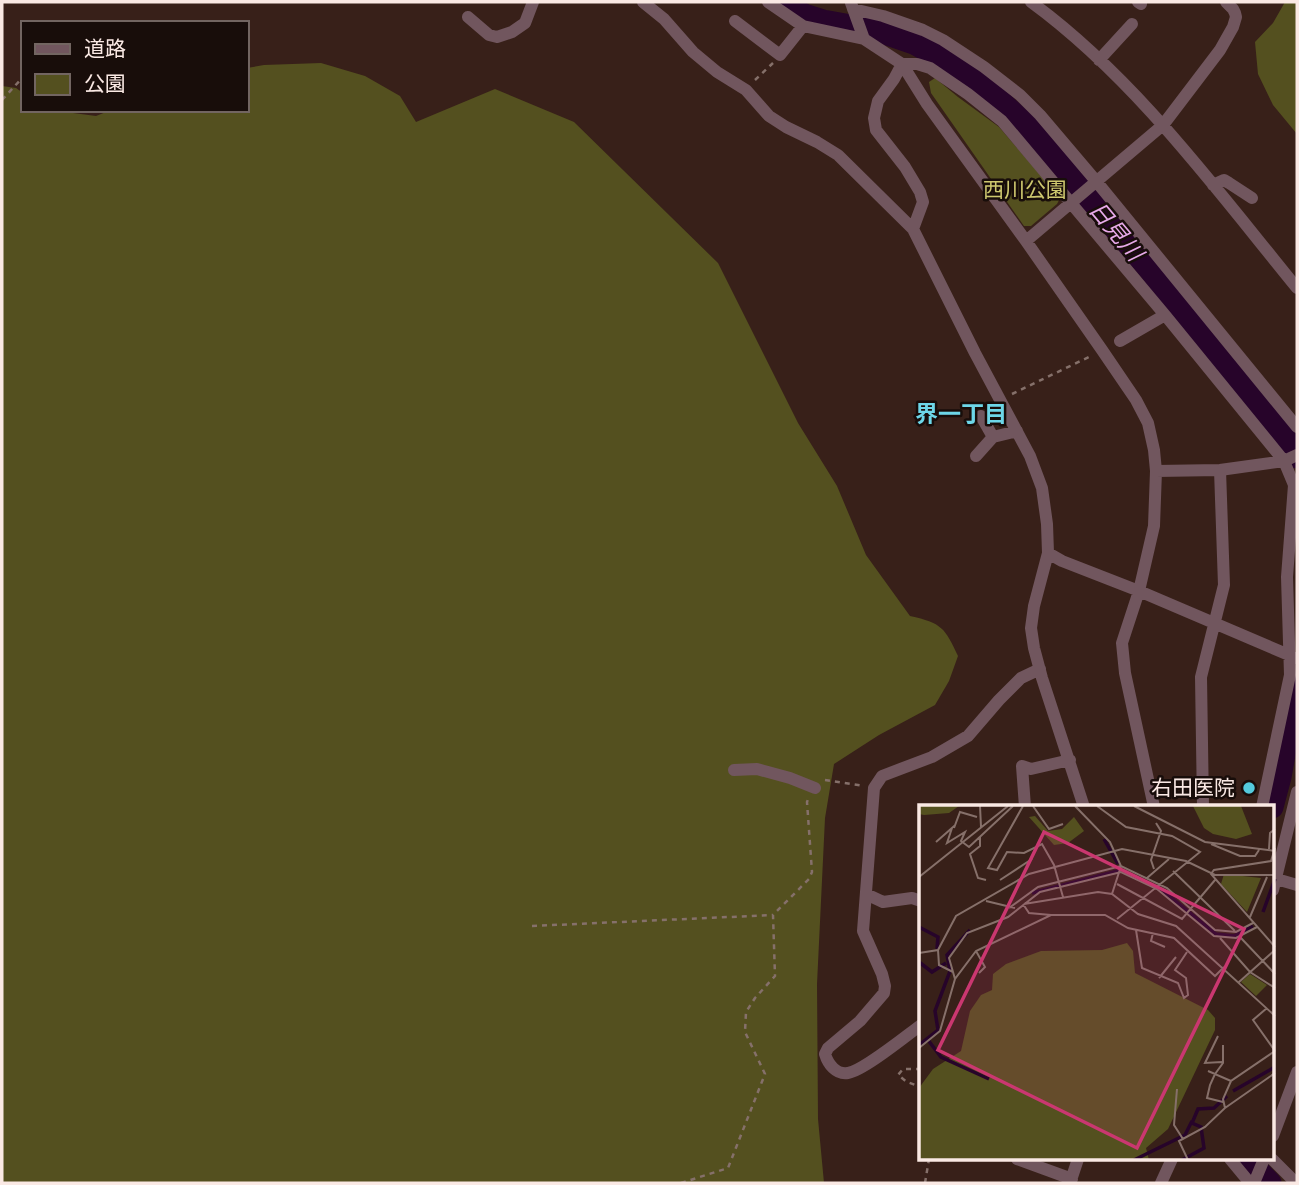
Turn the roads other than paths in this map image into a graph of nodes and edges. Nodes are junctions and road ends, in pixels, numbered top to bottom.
1 (533, 2) edge
2 (643, 2) edge
3 (768, 2) edge
4 (1031, 2) edge
5 (1226, 2) edge
6 (852, 5) edge
7 (468, 17) dead end
8 (735, 21) dead end
9 (1132, 24) dead end
10 (803, 26) junction
11 (864, 39) junction
12 (1099, 60) junction
13 (902, 64) junction
14 (1163, 125) junction
15 (1096, 181) junction
16 (1213, 185) junction
17 (1252, 198) dead end
18 (1071, 203) junction
19 (914, 229) junction
20 (1026, 241) junction
21 (1297, 288) edge
22 (1165, 315) junction
23 (1120, 341) dead end
24 (981, 416) dead end
25 (1297, 427) edge
26 (1017, 431) junction
27 (993, 437) junction
28 (1297, 455) edge
29 (976, 456) dead end
30 (1284, 461) junction
31 (1220, 470) junction
32 (1156, 471) junction
33 (1048, 553) junction
34 (1139, 591) junction
35 (1215, 625) junction
36 (1294, 658) edge
37 (1040, 668) junction
38 (1070, 760) junction
39 (734, 770) dead end
40 (815, 788) road end
41 (1297, 792) edge
42 (1026, 805) edge
43 (1083, 805) edge
44 (1154, 805) edge
45 (1203, 805) edge
46 (1262, 805) edge
47 (1274, 882) edge
48 (1297, 885) edge
49 (866, 894) junction
50 (919, 900) edge
51 (919, 1026) edge
52 (1297, 1072) edge
53 (1274, 1133) edge
54 (1019, 1160) edge
55 (1078, 1160) edge
56 (1172, 1160) edge
57 (1231, 1160) edge
58 (1264, 1160) edge
59 (1273, 1160) edge
60 (1071, 1181) edge
61 (1161, 1183) edge
62 (1252, 1183) edge
63 (1296, 1183) edge

1 - 7 street
2 - 19 street
3 - 10 street
4 - 12 street
5 - 14 street
6 - 11 street
6 - 15 street
8 - 10 street
9 - 12 street
10 - 11 street
11 - 13 street
12 - 14 street
13 - 18 street
13 - 19 street
13 - 20 street
14 - 15 street
14 - 16 street
15 - 18 street
15 - 25 street
16 - 17 street
16 - 21 street
18 - 20 street
18 - 22 street
19 - 26 street
20 - 32 street
22 - 23 street
22 - 30 street
24 - 27 street
26 - 27 street
26 - 33 street
27 - 29 street
28 - 30 street
30 - 31 street
30 - 36 street
31 - 32 street
31 - 35 street
32 - 34 street
33 - 34 street
33 - 37 street
34 - 35 street
34 - 44 street
35 - 36 street
35 - 45 street
36 - 46 street
37 - 38 street
37 - 49 street
38 - 42 street
38 - 43 street
39 - 40 street
41 - 47 street
47 - 48 street
49 - 50 street
49 - 51 street
52 - 53 street
54 - 60 street
55 - 60 street
56 - 61 street
57 - 62 street
58 - 62 street
59 - 63 street

